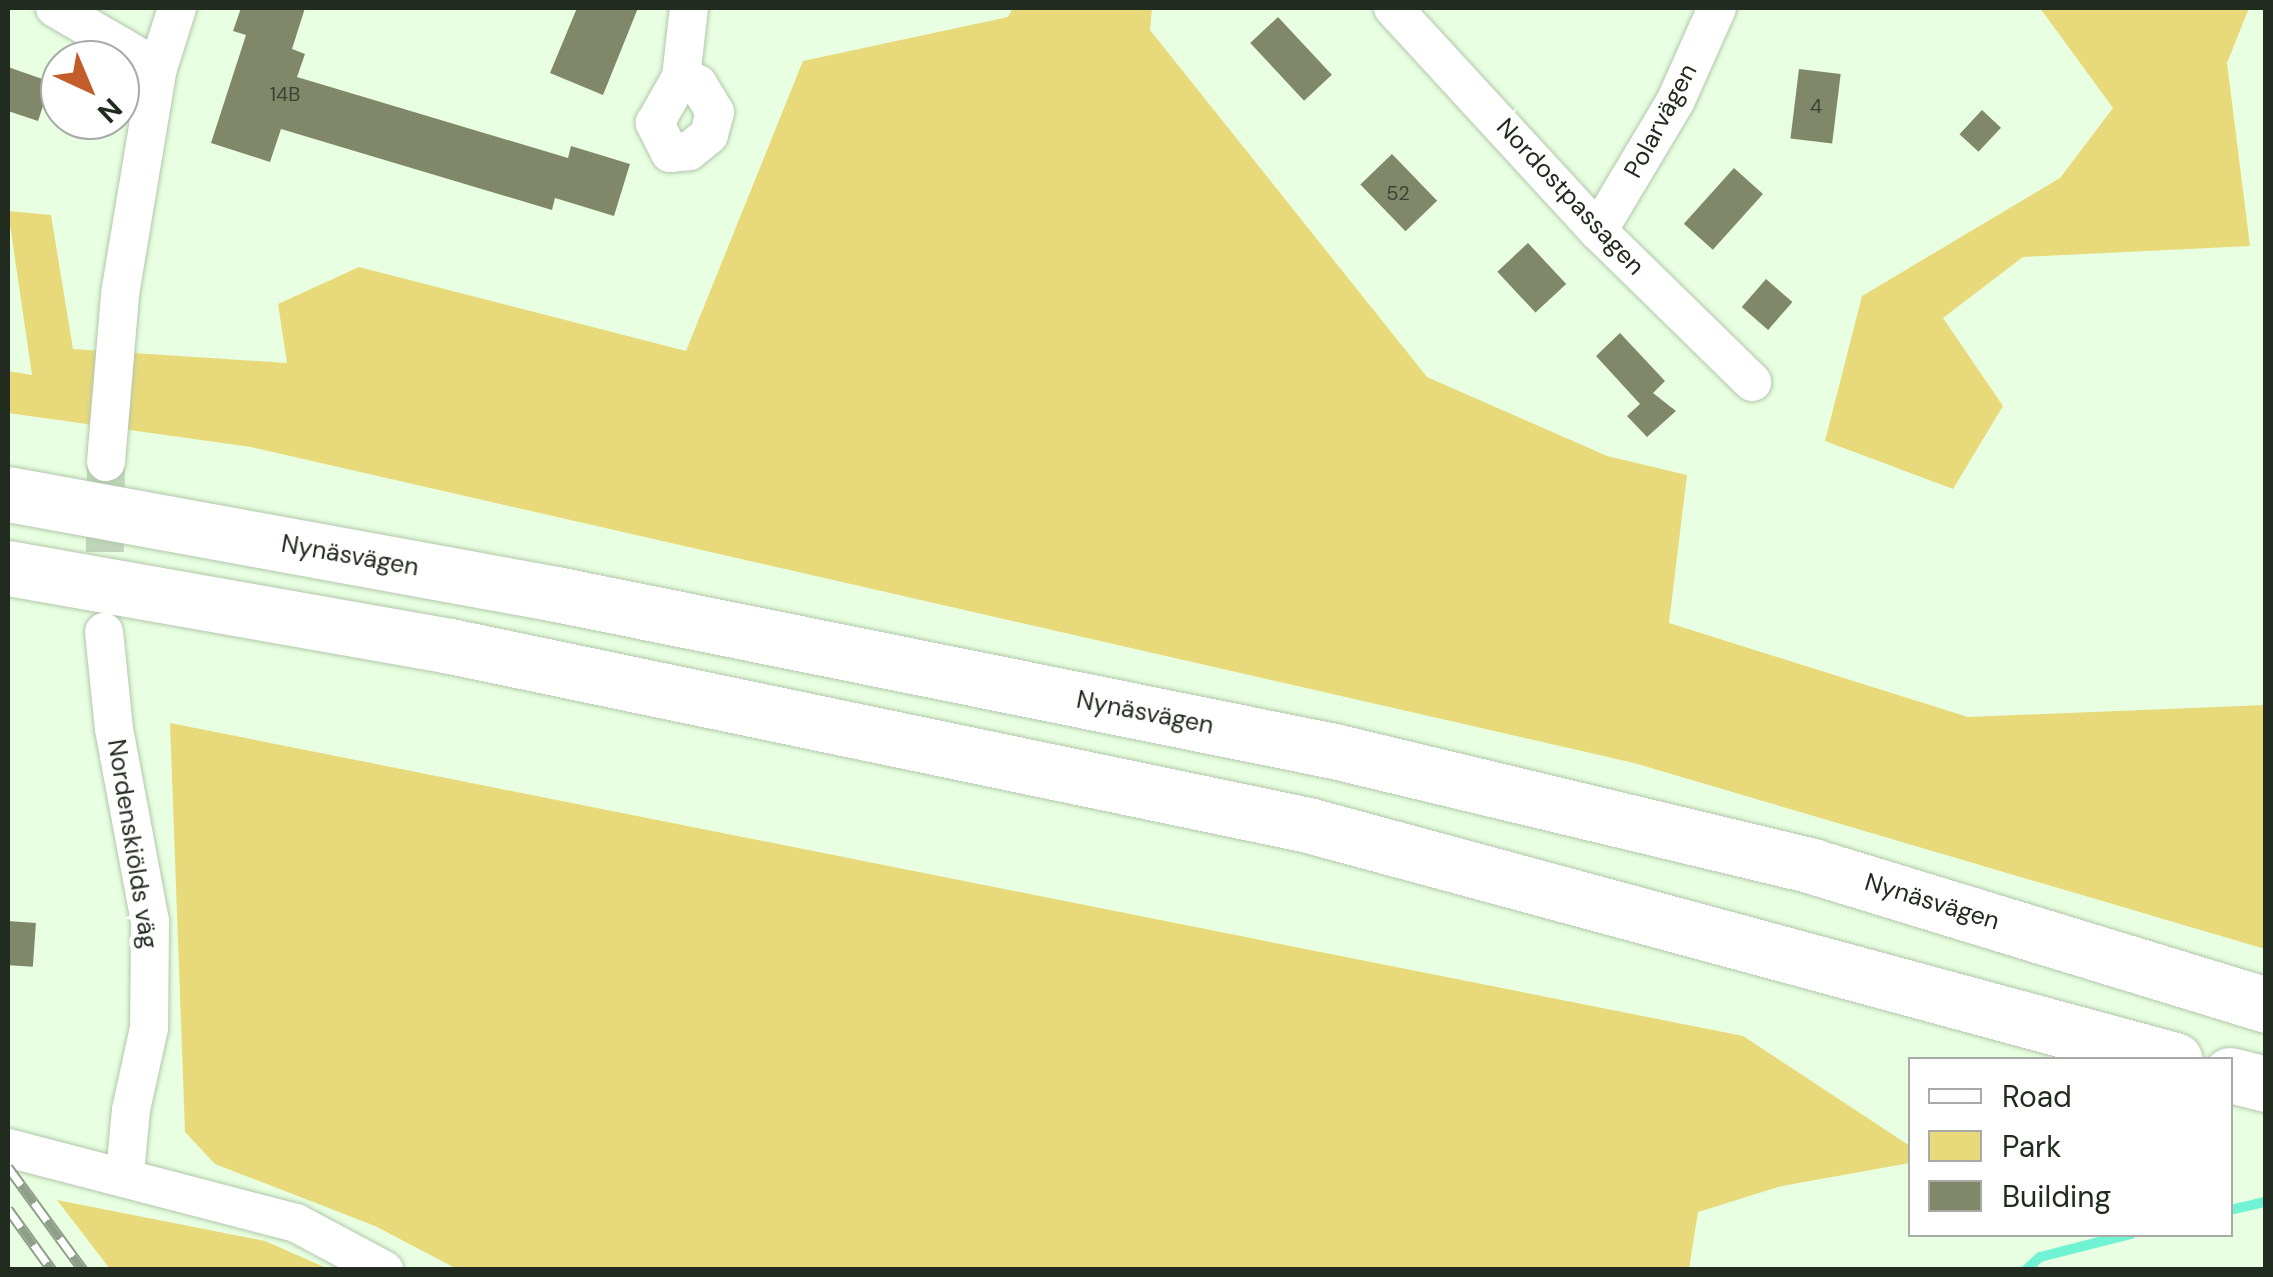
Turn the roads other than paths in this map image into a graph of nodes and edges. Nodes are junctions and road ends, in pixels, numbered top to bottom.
1 (55, 8) edge
2 (178, 8) edge
3 (690, 8) edge
4 (1393, 8) edge
5 (1717, 8) edge
6 (158, 68) junction
7 (681, 77) dead end
8 (1598, 231) junction
9 (1752, 382) dead end
10 (106, 462) tunnel mouth
11 (8, 494) edge
12 (8, 568) edge
13 (104, 632) tunnel mouth
14 (2266, 1005) edge
15 (2163, 1057) edge
16 (2233, 1076) edge
17 (2266, 1084) edge
18 (18, 1150) edge
19 (125, 1174) junction
20 (384, 1270) edge

1 - 6 street
2 - 6 street
3 - 7 street
4 - 8 street, Nordostpassagen
5 - 8 street, Polarvägen
6 - 10 street
8 - 9 street, Nordostpassagen
11 - 14 highway, Nynäsvägen
12 - 15 highway
13 - 19 street, Nordenskiölds väg
16 - 17 highway
18 - 19 street
19 - 20 street

